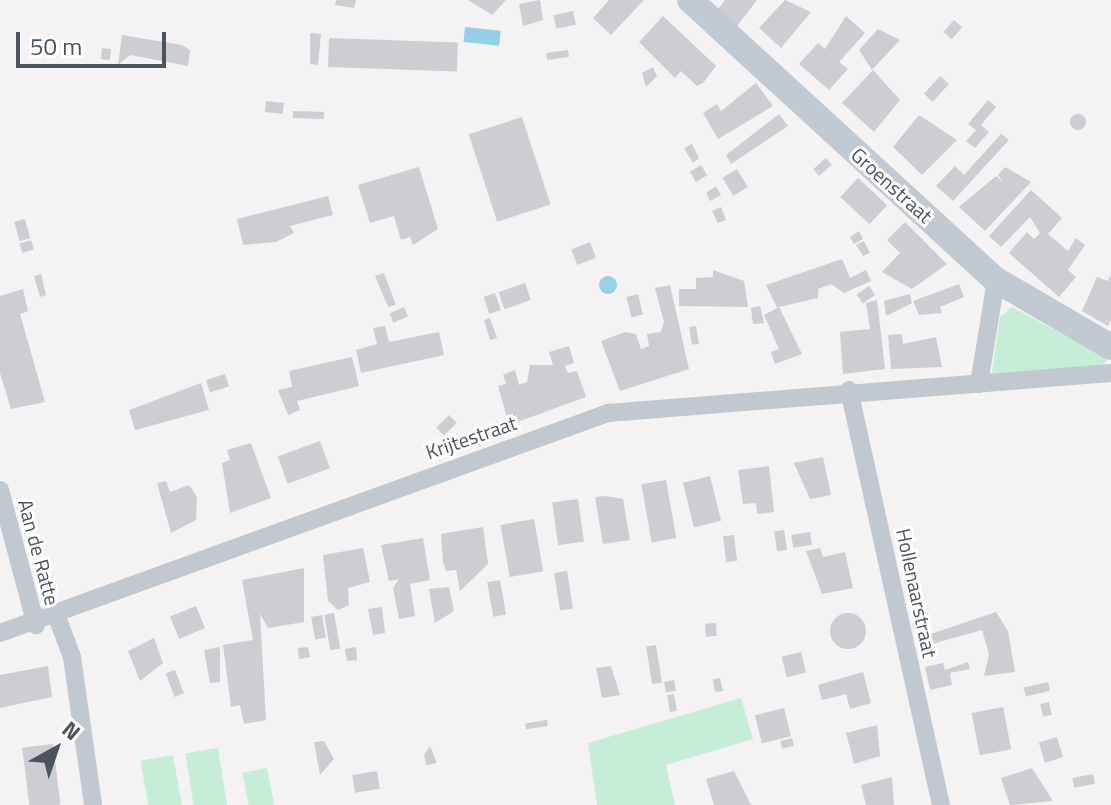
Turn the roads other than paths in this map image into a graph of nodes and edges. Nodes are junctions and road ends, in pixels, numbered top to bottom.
1 (690, 0) edge
2 (996, 280) junction
3 (1111, 347) edge
4 (1111, 373) edge
5 (979, 384) junction
6 (849, 390) junction
7 (0, 490) edge
8 (57, 617) junction
9 (36, 625) junction
10 (0, 633) edge
11 (93, 805) edge
12 (941, 805) edge

1 - 2 street, Groenstraat
2 - 3 street, Groenstraat
2 - 5 street
4 - 5 street, Krijtestraat
5 - 6 street, Krijtestraat
6 - 8 street, Krijtestraat
6 - 12 street, Hollenaarstraat
7 - 9 street, Aan de Ratte
8 - 9 street, Krijtestraat
8 - 11 street
9 - 10 street, Krijtestraat

